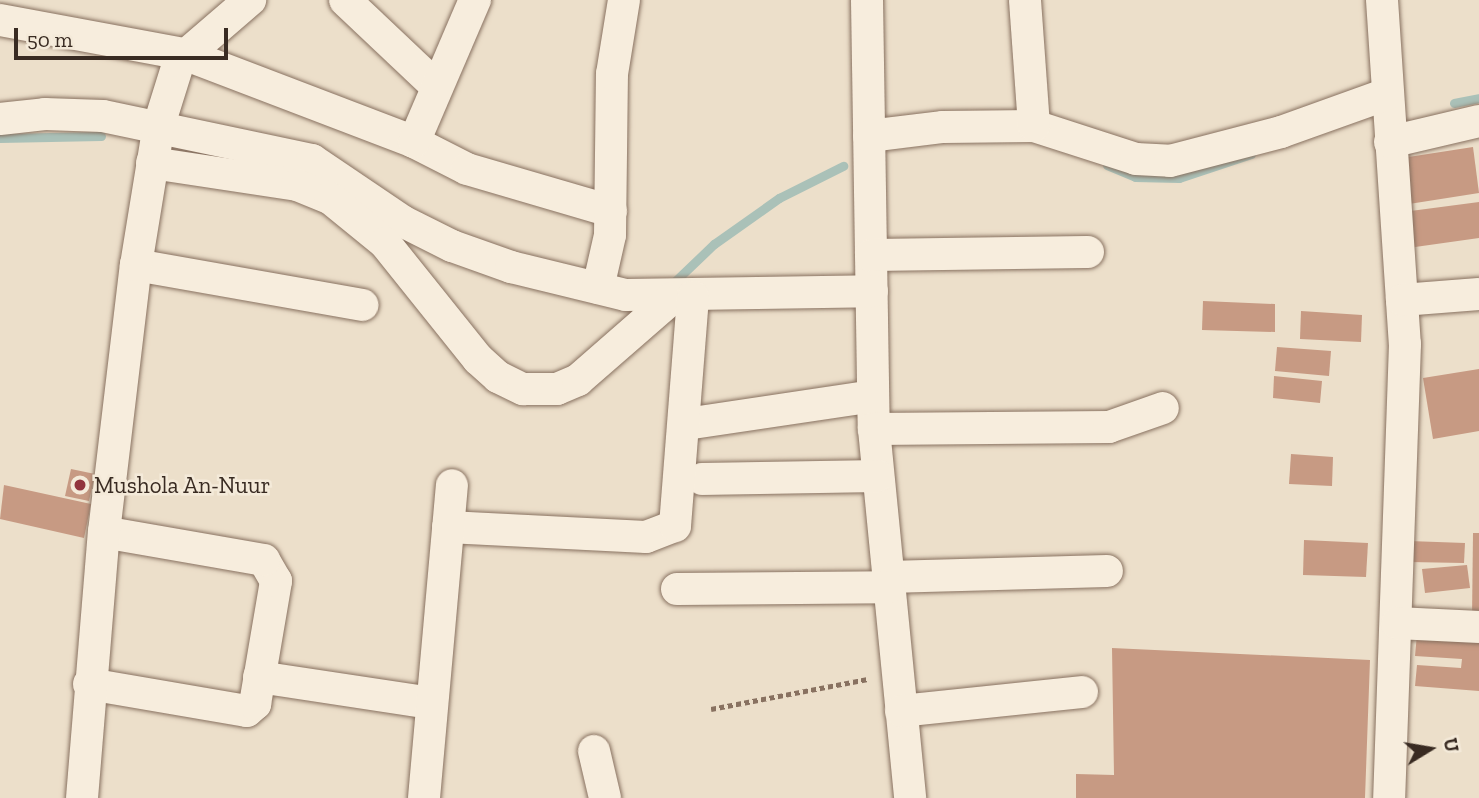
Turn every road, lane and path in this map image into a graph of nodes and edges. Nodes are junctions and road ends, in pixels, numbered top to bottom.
1 (250, 0) edge
2 (345, 0) edge
3 (475, 0) edge
4 (624, 0) edge
5 (867, 0) edge
6 (1025, 0) edge
7 (1382, 0) edge
8 (0, 20) edge
9 (184, 54) junction
10 (436, 86) junction
11 (1387, 94) junction
12 (0, 119) edge
13 (1479, 121) edge
14 (159, 125) junction
15 (1034, 126) junction
16 (869, 136) junction
17 (414, 142) junction
18 (1390, 142) junction
19 (152, 163) junction
20 (611, 211) junction
21 (1088, 252) dead end
22 (871, 255) junction
23 (136, 265) junction
24 (612, 292) junction
25 (872, 292) junction
26 (1479, 294) edge
27 (678, 298) junction
28 (1402, 300) junction
29 (362, 305) dead end
30 (873, 396) junction
31 (1163, 408) dead end
32 (686, 424) junction
33 (874, 429) junction
34 (878, 476) junction
35 (702, 479) dead end
36 (452, 485) dead end
37 (448, 527) junction
38 (104, 532) junction
39 (1107, 571) dead end
40 (888, 582) junction
41 (677, 589) dead end
42 (1397, 623) junction
43 (1479, 627) edge
44 (897, 674) junction
45 (259, 677) junction
46 (89, 684) junction
47 (1082, 692) dead end
48 (430, 704) junction
49 (710, 709) dead end
50 (901, 710) junction
51 (594, 751) dead end
52 (82, 798) edge
53 (424, 798) edge
54 (605, 798) edge
55 (910, 798) edge
56 (1389, 798) edge

1 - 9 street
2 - 10 street
3 - 10 street
4 - 20 street
5 - 16 street
6 - 15 street
7 - 11 street
8 - 9 street
9 - 14 street
9 - 17 street
10 - 17 street
11 - 15 street
11 - 18 street
12 - 14 street
13 - 18 street
14 - 19 street
14 - 24 street
15 - 16 street
16 - 22 street
17 - 20 street
18 - 28 street
19 - 23 street
19 - 27 street
20 - 24 street
21 - 22 street
22 - 25 street
23 - 29 street
23 - 38 street
24 - 27 street
25 - 27 street
25 - 30 street
26 - 28 street
27 - 32 street
28 - 42 street
30 - 32 street
30 - 33 street
31 - 33 street
32 - 37 street
33 - 34 street
34 - 35 street
34 - 40 street
36 - 37 street
37 - 48 street
38 - 45 street
38 - 46 street
39 - 40 street
40 - 41 street
40 - 44 street
42 - 43 street
42 - 56 street
44 - 49 path
44 - 50 street
45 - 46 street
45 - 48 street
46 - 52 street
47 - 50 street
48 - 53 street
50 - 55 street
51 - 54 street

